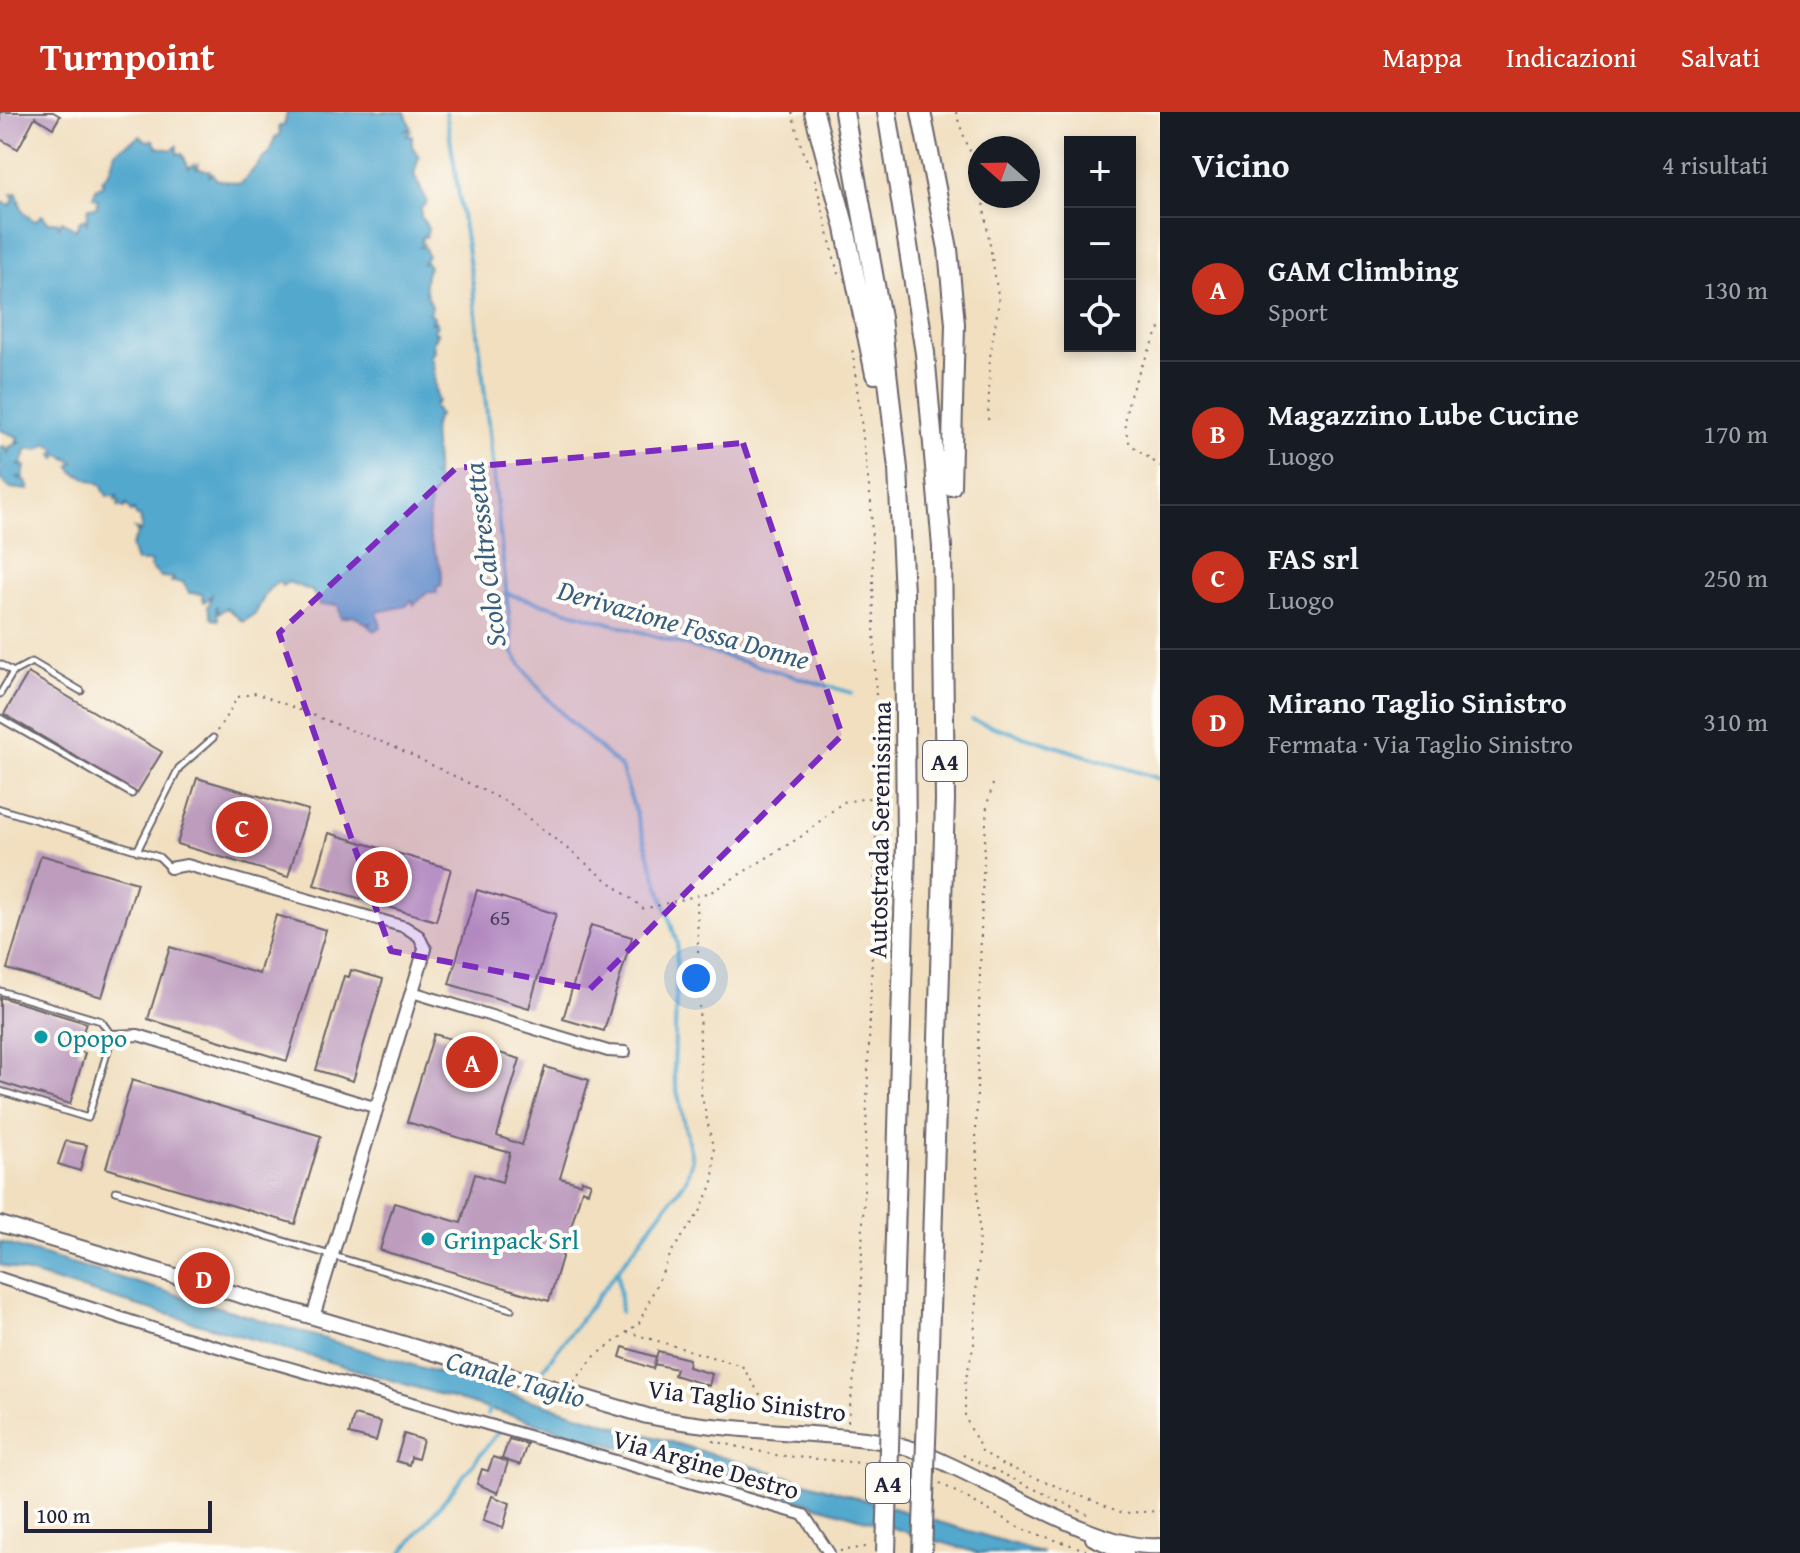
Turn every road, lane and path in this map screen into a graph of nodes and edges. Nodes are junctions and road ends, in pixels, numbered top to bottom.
1 (792, 112) edge
2 (814, 112) edge
3 (844, 112) edge
4 (887, 112) edge
5 (921, 112) edge
6 (956, 112) edge
7 (968, 147) edge
8 (984, 208) edge
9 (838, 275) dead end
10 (1160, 328) edge
11 (852, 341) dead end
12 (988, 424) dead end
13 (1160, 466) edge
14 (904, 594) junction
15 (0, 664) edge
16 (13, 672) junction
17 (81, 691) dead end
18 (0, 694) edge
19 (0, 718) edge
20 (213, 738) joint
21 (993, 784) dead end
22 (132, 794) dead end
23 (876, 797) junction
24 (945, 800) junction
25 (0, 809) edge
26 (137, 851) junction
27 (170, 868) joint
28 (697, 898) junction
29 (425, 949) joint
30 (0, 991) edge
31 (412, 992) junction
32 (112, 1036) junction
33 (625, 1052) dead end
34 (0, 1091) edge
35 (377, 1108) junction
36 (116, 1191) dead end
37 (0, 1224) edge
38 (332, 1256) junction
39 (0, 1278) edge
40 (511, 1309) dead end
41 (313, 1317) junction
42 (566, 1392) junction
43 (848, 1423) dead end
44 (1160, 1511) edge
45 (1066, 1520) junction
46 (820, 1536) junction
47 (1160, 1546) edge
48 (866, 1547) dead end
49 (829, 1553) edge
50 (886, 1553) edge
51 (922, 1553) edge
52 (1126, 1553) edge

1 - 9 path
2 - 14 highway
3 - 14 highway, Autostrada Serenissima / A4
4 - 24 highway, A4
5 - 24 highway
6 - 7 path
8 - 12 path
10 - 13 path
11 - 23 path
14 - 50 highway, Autostrada Serenissima / A4, bridge
15 - 16 lane
16 - 17 lane
16 - 18 lane
19 - 22 lane
20 - 26 lane
20 - 28 path
21 - 44 path
23 - 28 path
23 - 43 path
24 - 51 highway, A4, bridge
25 - 26 lane
26 - 27 lane
27 - 29 street
28 - 42 path
29 - 31 street
30 - 32 lane
31 - 33 street
31 - 35 street
32 - 34 lane
32 - 35 street
35 - 38 street
36 - 38 lane
37 - 41 main road, Via Taglio Sinistro
38 - 40 lane
38 - 41 street
39 - 46 street, Via Argine Destro
41 - 42 main road, Via Taglio Sinistro
42 - 45 main road, Via Taglio Sinistro
45 - 47 main road, Via Taglio Sinistro
45 - 52 main road, Via Taglio Sinistro
46 - 48 path
46 - 49 street, Via Argine Destro

